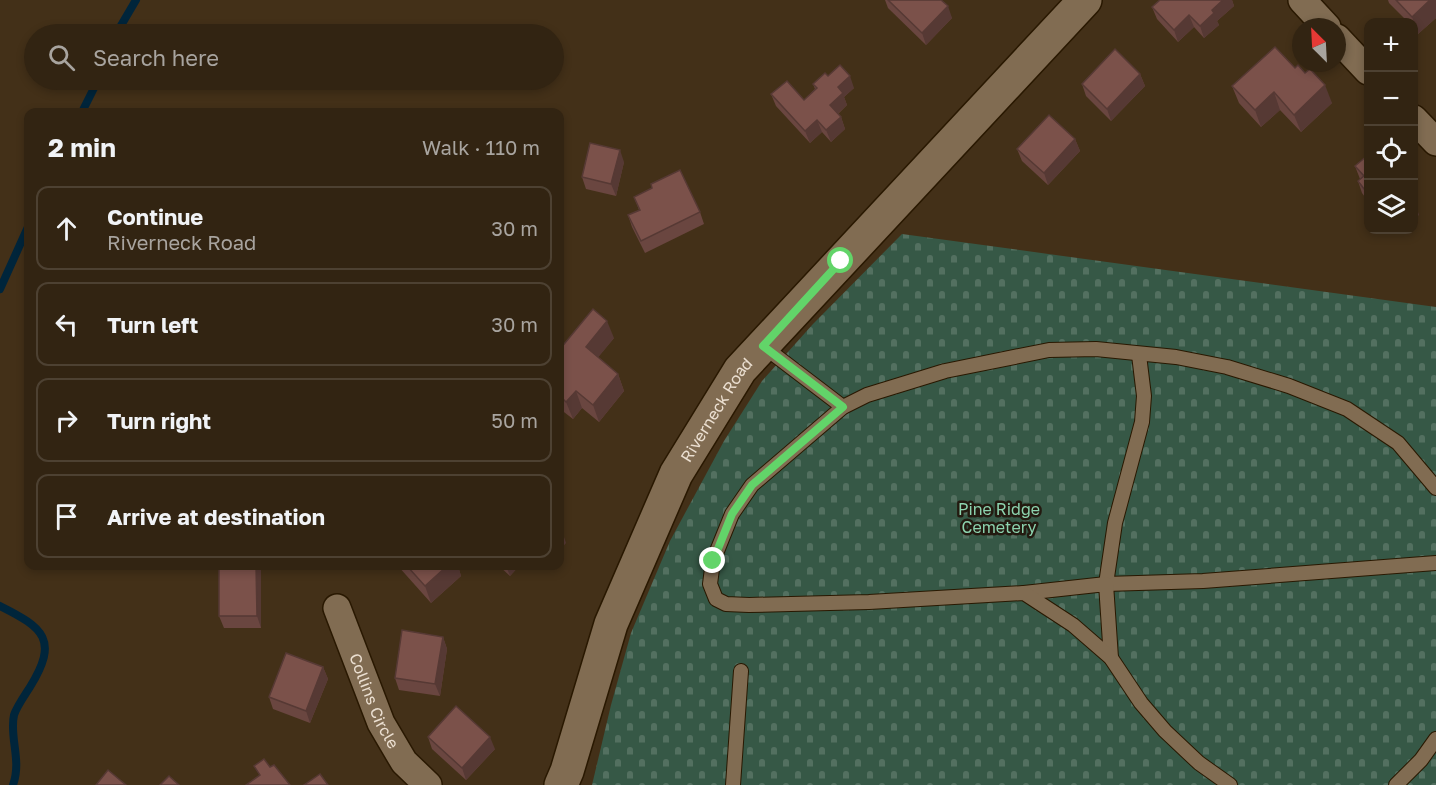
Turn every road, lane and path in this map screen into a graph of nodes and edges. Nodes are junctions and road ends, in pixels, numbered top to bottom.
1 (1085, 0) edge
2 (1302, 0) edge
3 (1319, 18) edge
4 (1346, 48) edge
5 (1364, 67) edge
6 (1418, 123) edge
7 (1436, 142) edge
8 (763, 346) junction
9 (1139, 355) junction
10 (843, 407) junction
11 (1436, 488) edge
12 (1436, 563) edge
13 (1106, 584) junction
14 (1024, 593) junction
15 (337, 609) dead end
16 (1111, 657) junction
17 (741, 670) dead end
18 (1436, 739) edge
19 (428, 785) edge
20 (561, 785) edge
21 (732, 785) edge
22 (1230, 785) edge
23 (1396, 785) edge

1 - 8 main road, Riverneck Road
2 - 3 street
4 - 5 street
6 - 7 street
8 - 10 lane
8 - 20 main road, Riverneck Road
9 - 10 lane
9 - 11 lane
9 - 13 lane
10 - 14 lane
12 - 13 lane
13 - 14 lane
13 - 16 lane
14 - 16 lane
15 - 19 street, Collins Circle
16 - 22 lane
17 - 21 lane
18 - 23 lane

